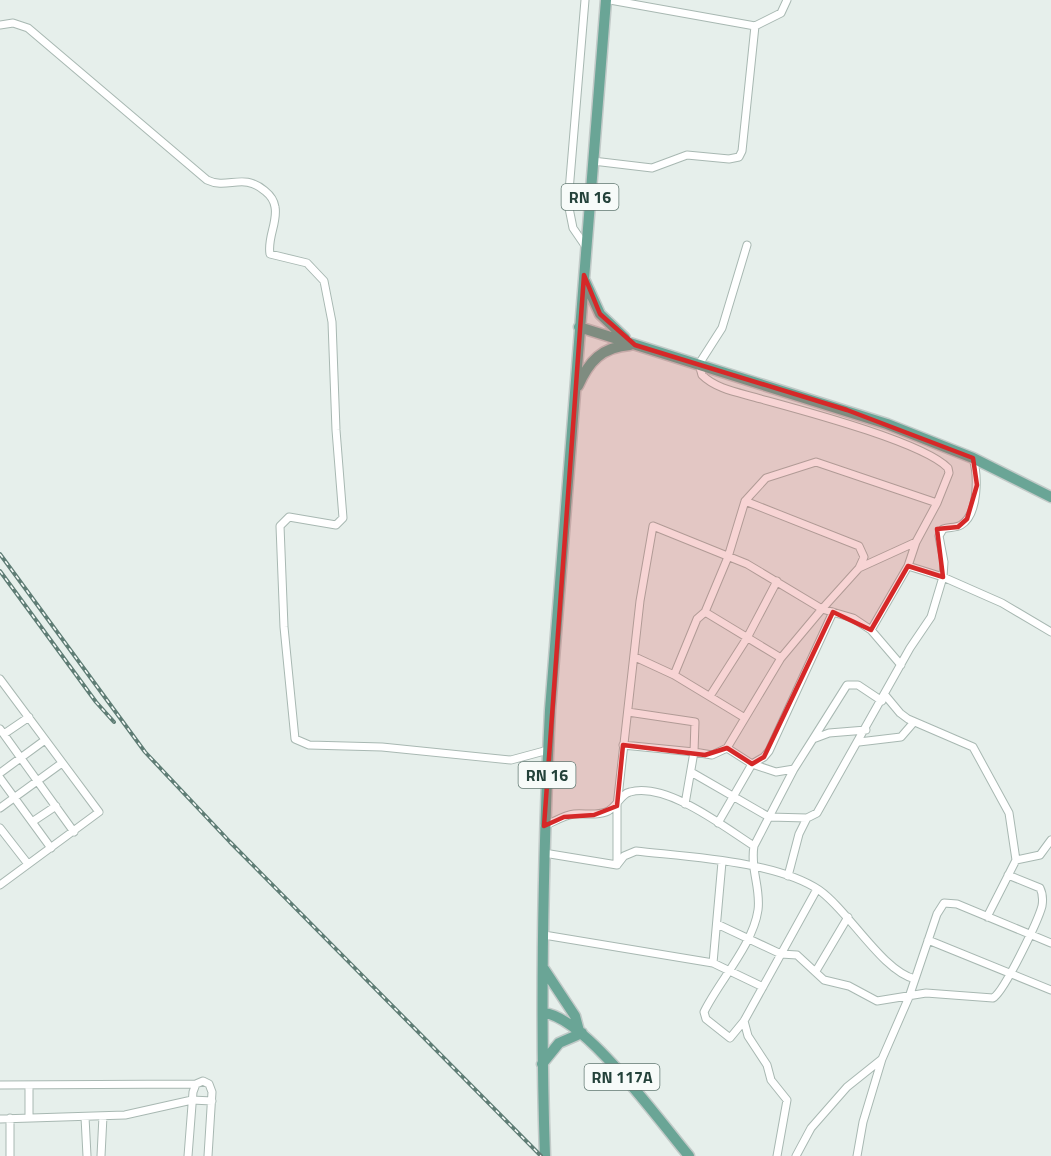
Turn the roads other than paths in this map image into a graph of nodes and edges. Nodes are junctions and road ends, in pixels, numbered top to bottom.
1 (585, 0) edge
2 (606, 0) edge
3 (610, 0) edge
4 (787, 0) edge
5 (0, 25) edge
6 (755, 26) junction
7 (593, 161) junction
8 (747, 245) dead end
9 (586, 247) junction
10 (584, 275) junction
11 (579, 327) junction
12 (636, 345) junction
13 (699, 364) junction
14 (574, 394) junction
15 (973, 458) junction
16 (1051, 497) edge
17 (745, 501) junction
18 (937, 503) junction
19 (916, 542) junction
20 (728, 557) junction
21 (908, 566) junction
22 (859, 568) junction
23 (943, 577) junction
24 (777, 581) junction
25 (822, 609) junction
26 (705, 612) junction
27 (833, 612) junction
28 (871, 630) junction
29 (1051, 632) edge
30 (747, 638) junction
31 (635, 657) junction
32 (781, 658) junction
33 (900, 665) junction
34 (674, 675) junction
35 (0, 679) edge
36 (710, 696) junction
37 (884, 698) junction
38 (628, 712) junction
39 (29, 717) junction
40 (745, 718) junction
41 (914, 722) junction
42 (866, 730) junction
43 (2, 732) edge
44 (813, 739) junction
45 (45, 740) junction
46 (859, 742) junction
47 (623, 745) junction
48 (728, 748) junction
49 (548, 750) junction
50 (694, 752) junction
51 (22, 758) junction
52 (62, 763) junction
53 (752, 764) junction
54 (794, 769) junction
55 (691, 772) junction
56 (0, 773) edge
57 (0, 778) edge
58 (38, 780) junction
59 (14, 798) junction
60 (731, 798) junction
61 (685, 804) junction
62 (56, 806) junction
63 (617, 806) junction
64 (0, 808) edge
65 (769, 817) junction
66 (807, 818) junction
67 (32, 822) junction
68 (718, 823) junction
69 (544, 826) junction
70 (0, 828) edge
71 (74, 832) junction
72 (1051, 840) edge
73 (754, 846) junction
74 (51, 848) junction
75 (544, 853) junction
76 (1016, 860) junction
77 (722, 862) junction
78 (28, 864) junction
79 (617, 865) junction
80 (752, 867) junction
81 (0, 873) edge
82 (1008, 875) junction
83 (788, 876) junction
84 (3, 883) edge
85 (817, 889) junction
86 (848, 917) junction
87 (987, 917) junction
88 (717, 924) junction
89 (544, 935) junction
90 (1030, 935) junction
91 (747, 939) junction
92 (928, 940) junction
93 (1051, 943) edge
94 (781, 954) junction
95 (713, 963) junction
96 (544, 969) junction
97 (729, 971) junction
98 (816, 971) junction
99 (1010, 974) junction
100 (915, 979) junction
101 (763, 987) junction
102 (1051, 990) edge
103 (909, 997) junction
104 (544, 1013) junction
105 (744, 1022) junction
106 (581, 1032) junction
107 (882, 1059) junction
108 (542, 1064) junction
109 (196, 1084) junction
110 (0, 1085) edge
111 (29, 1085) junction
112 (192, 1100) junction
113 (212, 1101) junction
114 (103, 1116) junction
115 (85, 1117) junction
116 (10, 1118) junction
117 (29, 1118) junction
118 (0, 1119) edge
119 (10, 1156) edge
120 (87, 1156) edge
121 (101, 1156) edge
122 (188, 1156) edge
123 (208, 1156) edge
124 (545, 1156) edge
125 (689, 1156) edge
126 (777, 1156) edge
127 (796, 1156) edge
128 (857, 1156) edge

1 - 9 street
2 - 7 main road, RN 16
3 - 6 street
4 - 6 street
5 - 49 street
6 - 7 street
7 - 9 main road, RN 16
8 - 13 street
9 - 10 main road, RN 16
10 - 11 main road, RN 16
10 - 12 main road
11 - 12 main road
11 - 14 main road, RN 16
12 - 13 main road
12 - 14 main road
13 - 15 main road
13 - 18 street
14 - 49 main road, RN 16
15 - 16 main road
15 - 23 street
17 - 18 street
17 - 20 street
17 - 22 street
18 - 19 street
19 - 21 street
19 - 22 street
20 - 24 street
20 - 26 street
20 - 31 street
21 - 23 street
21 - 28 street
22 - 25 street
23 - 29 street
23 - 33 street
24 - 25 street
24 - 30 street
25 - 27 street
25 - 32 street
26 - 30 street
26 - 34 street
27 - 28 street
27 - 53 street
28 - 33 street
30 - 32 street
30 - 36 street
31 - 34 street
31 - 38 street
32 - 40 street
33 - 37 street
34 - 36 street
35 - 39 street
36 - 40 street
37 - 41 street
37 - 42 street
37 - 44 street
38 - 47 street
38 - 50 street
39 - 43 street
39 - 45 street
40 - 48 street
41 - 46 street
41 - 76 street
42 - 44 street
42 - 46 street
43 - 51 street
44 - 54 street
45 - 51 street
45 - 52 street
46 - 66 street
47 - 50 street
47 - 63 street
48 - 50 street
48 - 53 street
49 - 69 main road, RN 16
50 - 55 street
51 - 56 street
51 - 58 street
52 - 58 street
52 - 71 street
53 - 54 street
53 - 60 street
54 - 65 street
55 - 60 street
55 - 61 street
57 - 59 street
58 - 59 street
58 - 62 street
59 - 64 street
59 - 67 street
60 - 65 street
60 - 68 street
61 - 63 street
61 - 68 street
62 - 67 street
62 - 71 street
63 - 69 street
63 - 79 street
65 - 66 street
65 - 73 street
66 - 83 street
67 - 74 street
68 - 73 street
69 - 75 main road, RN 16
70 - 78 street
71 - 74 street
72 - 76 street
73 - 80 street
74 - 78 street
75 - 79 street
75 - 89 main road, RN 16
76 - 82 street
77 - 79 street
77 - 80 street
77 - 88 street
78 - 84 street
80 - 83 street
80 - 91 street
81 - 84 street
82 - 87 street
82 - 90 street
83 - 85 street
85 - 86 street
85 - 94 street
86 - 98 street
86 - 100 street
87 - 90 street
87 - 92 street
88 - 91 street
88 - 95 street
89 - 95 street
89 - 96 main road, RN 16
90 - 93 street
90 - 99 street
91 - 94 street
91 - 97 street
92 - 99 street
92 - 100 street
94 - 98 street
94 - 101 street
95 - 97 street
96 - 104 main road, RN 16
96 - 106 main road
97 - 101 street
97 - 105 street
98 - 103 street
99 - 102 street
99 - 103 street
100 - 103 street
101 - 105 street
103 - 107 street
104 - 106 main road, RN 117A
104 - 108 main road, RN 16
105 - 126 street
106 - 108 main road
106 - 125 main road, RN 117A
107 - 127 street
107 - 128 street
108 - 124 main road, RN 16
109 - 111 street
109 - 112 street
109 - 113 street
110 - 111 street
111 - 117 street
112 - 113 street
112 - 114 street
112 - 122 street
113 - 123 street
114 - 115 street
114 - 121 street
115 - 117 street
115 - 120 street
116 - 117 street
116 - 118 street
116 - 119 street

